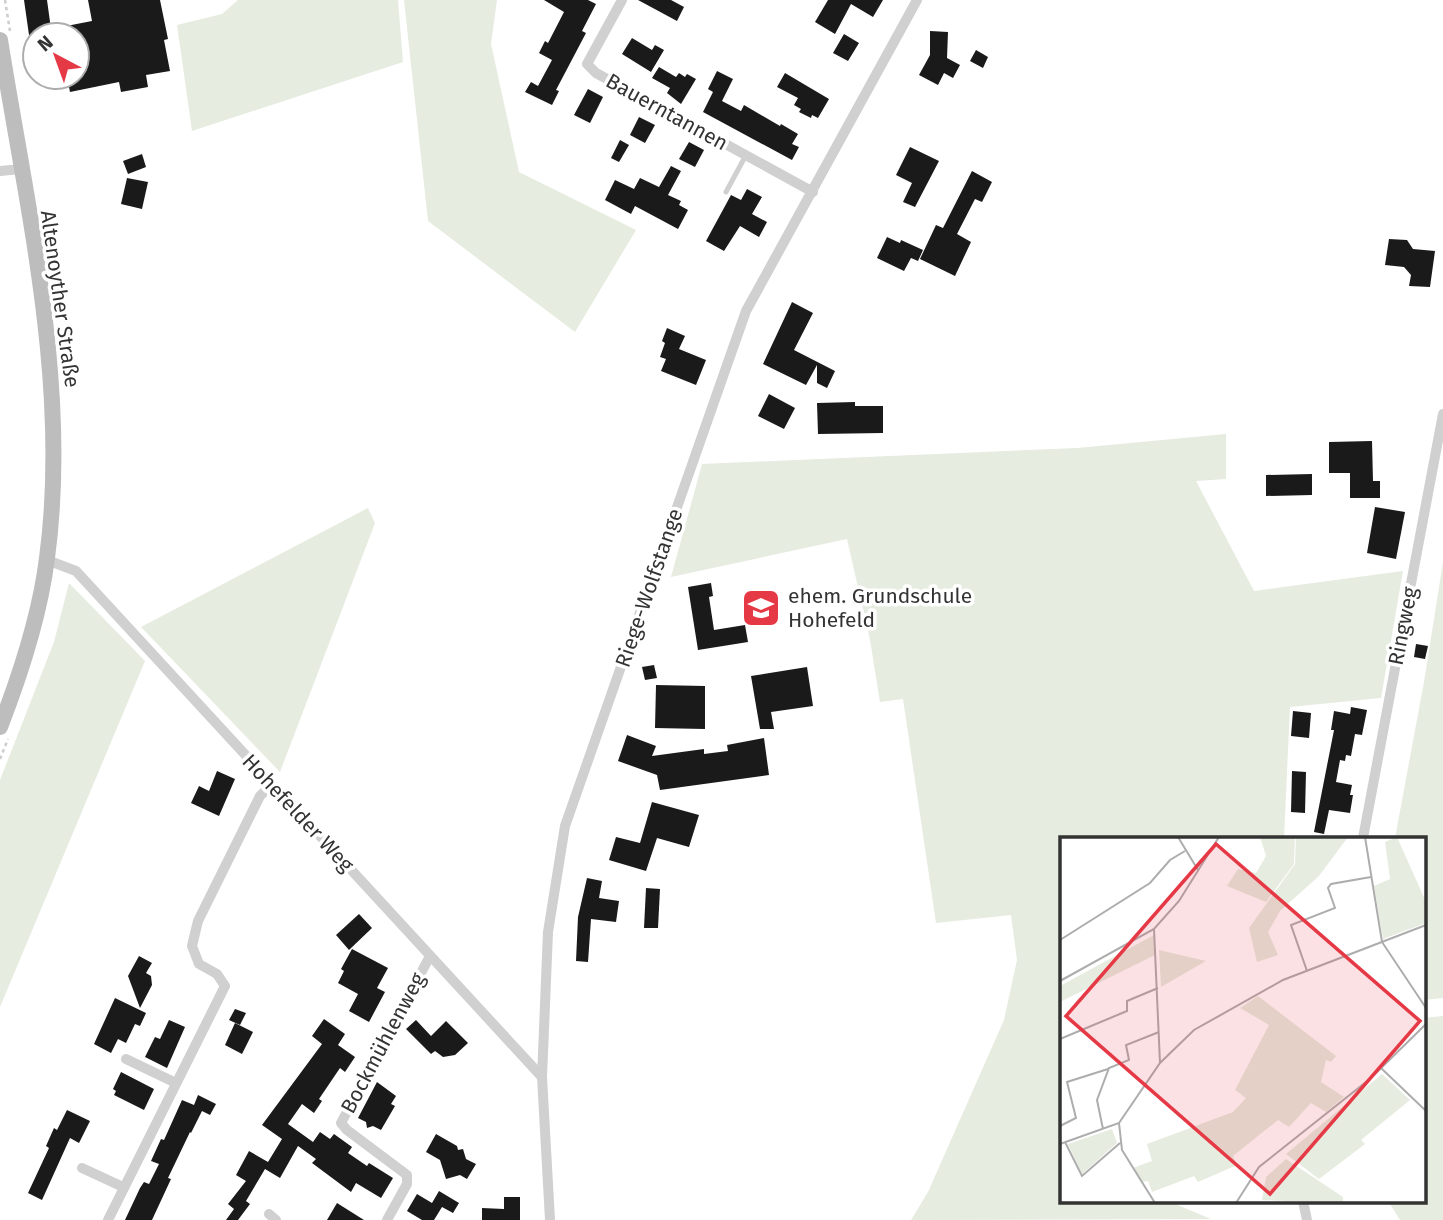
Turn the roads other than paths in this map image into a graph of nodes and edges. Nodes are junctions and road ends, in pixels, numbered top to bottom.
1 (622, 0) edge
2 (917, 0) edge
3 (0, 40) edge
4 (746, 155) junction
5 (21, 169) junction
6 (0, 171) edge
7 (726, 192) dead end
8 (813, 192) junction
9 (1443, 414) edge
10 (47, 560) junction
11 (0, 727) edge
12 (272, 784) junction
13 (1363, 837) edge
14 (430, 956) junction
15 (126, 1059) dead end
16 (542, 1077) junction
17 (176, 1083) junction
18 (82, 1168) dead end
19 (124, 1187) junction
20 (1303, 1202) edge
21 (108, 1220) edge
22 (387, 1220) edge
23 (550, 1220) edge
24 (1307, 1220) edge

1 - 4 street, Bauerntannen
2 - 8 street, Riege-Wolfstange
3 - 5 main road, Altenoyther Straße
4 - 7 lane
4 - 8 street, Bauerntannen
5 - 6 street
5 - 10 main road, Altenoyther Straße
8 - 16 street, Riege-Wolfstange
9 - 13 street, Ringweg
10 - 11 main road, Altenoyther Straße
10 - 12 street, Hohefelder Weg
12 - 14 street, Hohefelder Weg
12 - 17 street
14 - 16 street, Hohefelder Weg
14 - 22 street, Bockmühlenweg
15 - 17 street
16 - 23 street, Riege-Wolfstange
17 - 19 street
18 - 19 street
19 - 21 street
20 - 24 street

